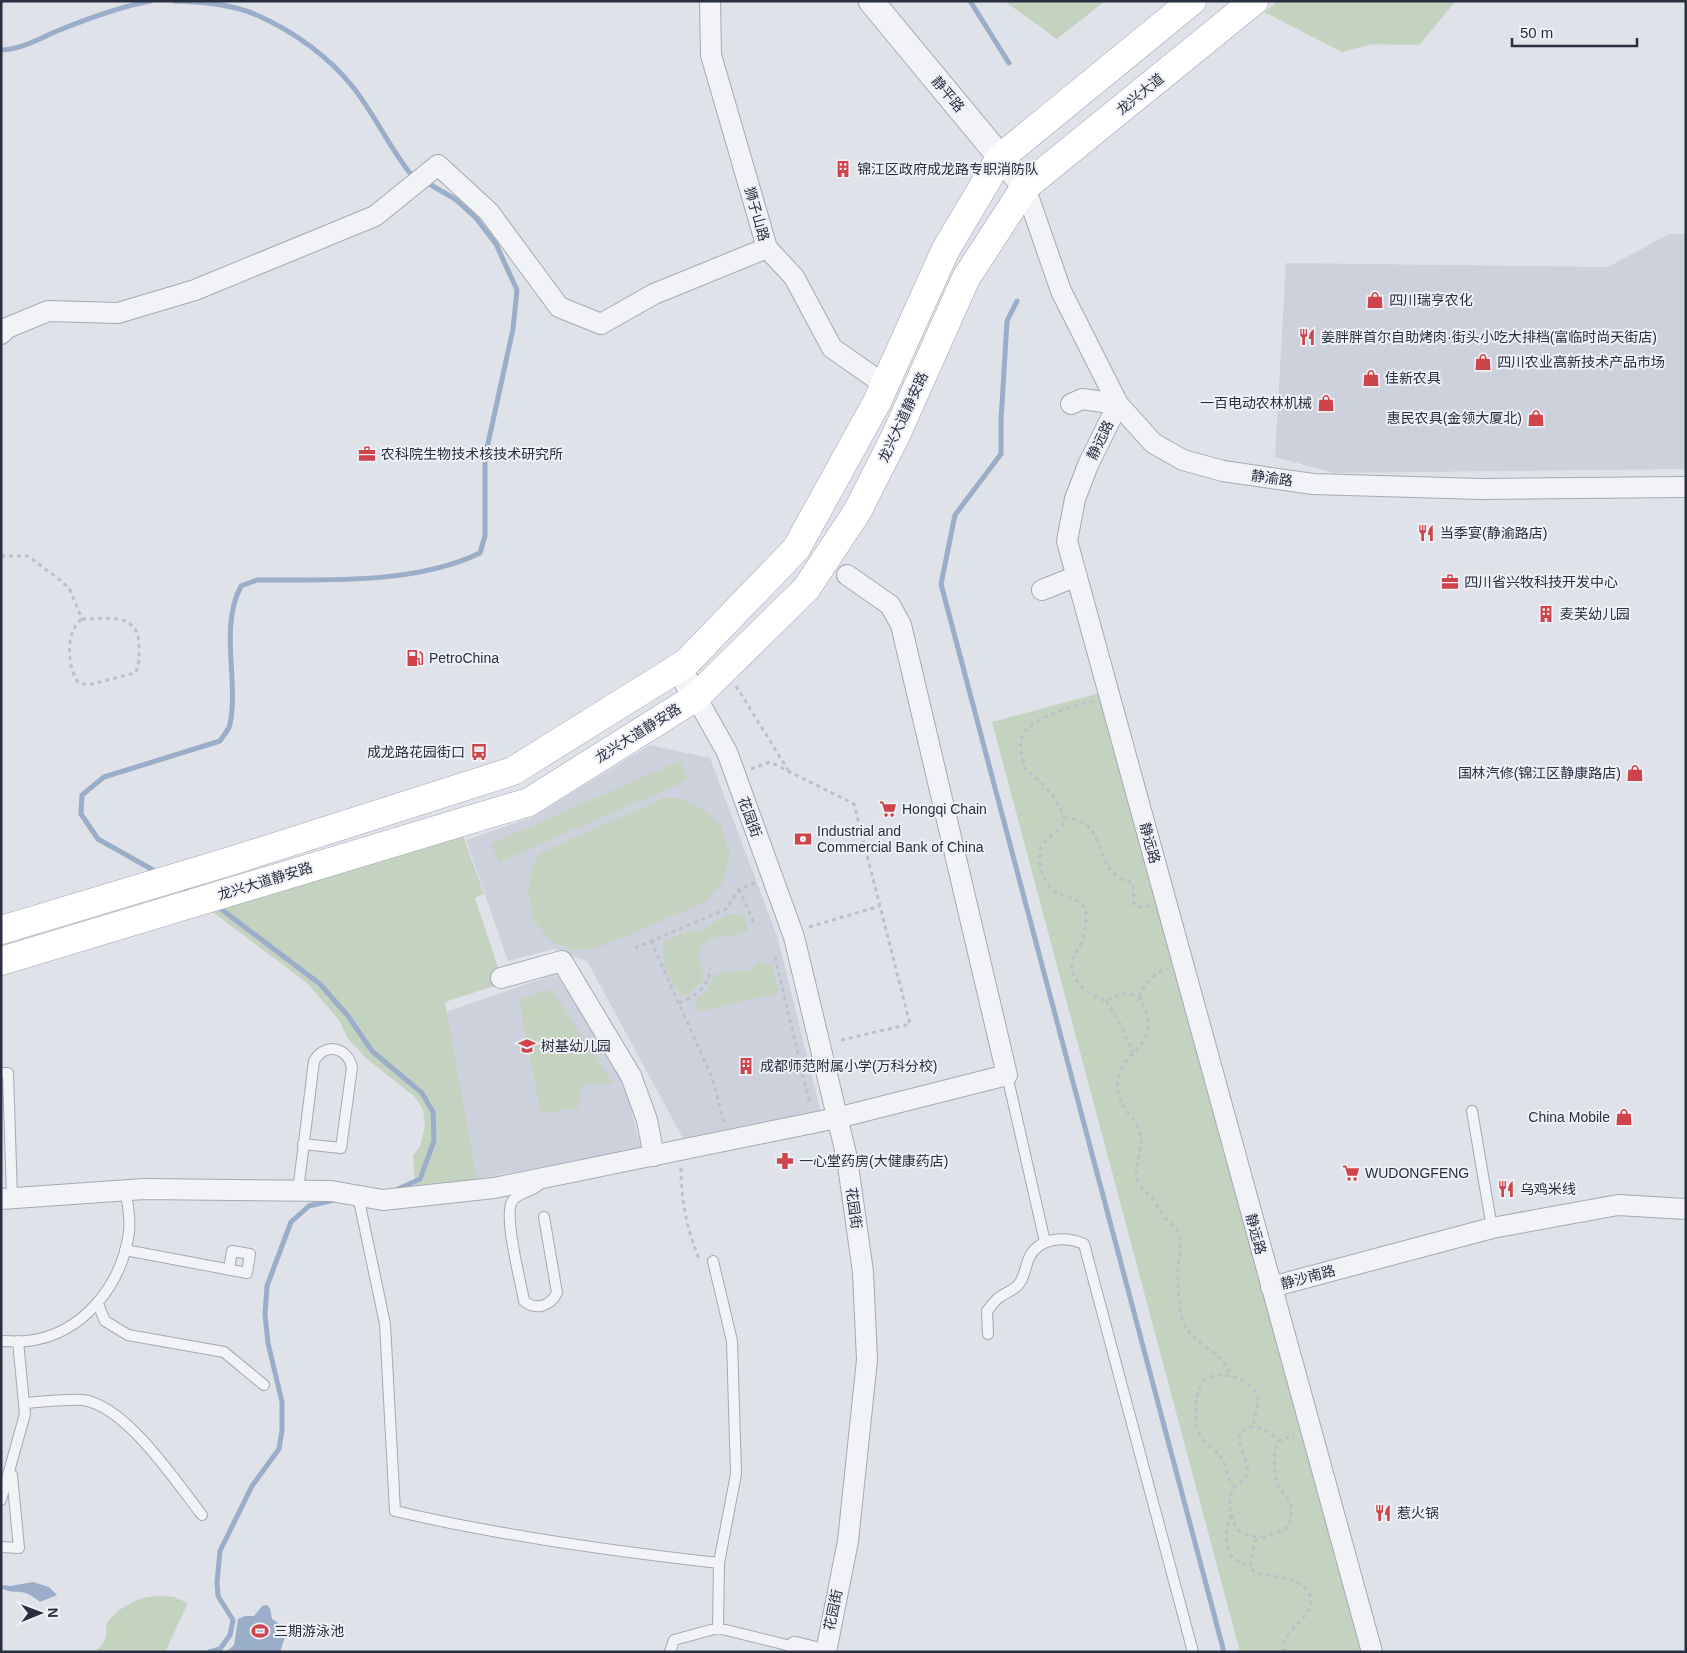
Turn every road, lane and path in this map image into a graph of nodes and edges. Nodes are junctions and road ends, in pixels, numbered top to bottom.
1 (710, 1) edge
2 (871, 1) edge
3 (1192, 1) edge
4 (1254, 1) edge
5 (1000, 158) junction
6 (1025, 187) junction
7 (767, 248) junction
8 (1, 334) edge
9 (885, 386) junction
10 (1071, 404) dead end
11 (1118, 404) junction
12 (1686, 487) edge
13 (1, 556) edge
14 (847, 575) dead end
15 (1077, 576) junction
16 (1042, 590) dead end
17 (82, 619) junction
18 (678, 668) junction
19 (725, 668) junction
20 (1110, 696) junction
21 (696, 697) junction
22 (770, 762) dead end
23 (789, 772) junction
24 (1064, 817) junction
25 (772, 876) junction
26 (739, 889) junction
27 (1166, 903) junction
28 (880, 906) junction
29 (755, 926) dead end
30 (1, 930) edge
31 (792, 932) junction
32 (651, 942) junction
33 (635, 948) dead end
34 (775, 957) dead end
35 (1, 960) edge
36 (1183, 964) junction
37 (710, 969) dead end
38 (501, 978) dead end
39 (1139, 997) junction
40 (1106, 1001) junction
41 (679, 1004) junction
42 (857, 1036) dead end
43 (1133, 1053) junction
44 (1, 1073) edge
45 (1007, 1075) junction
46 (801, 1108) dead end
47 (1472, 1111) dead end
48 (837, 1118) junction
49 (734, 1122) dead end
50 (727, 1133) junction
51 (303, 1144) junction
52 (688, 1150) junction
53 (6, 1152) edge
54 (654, 1156) junction
55 (542, 1179) junction
56 (126, 1190) junction
57 (298, 1191) junction
58 (358, 1196) junction
59 (7, 1198) edge
60 (1686, 1209) edge
61 (544, 1217) dead end
62 (1492, 1228) junction
63 (1045, 1242) junction
64 (125, 1250) junction
65 (713, 1261) dead end
66 (229, 1270) dead end
67 (718, 1282) junction
68 (1271, 1287) junction
69 (98, 1304) junction
70 (988, 1334) dead end
71 (1, 1341) edge
72 (18, 1341) junction
73 (1231, 1378) junction
74 (264, 1385) dead end
75 (24, 1403) junction
76 (1252, 1426) junction
77 (1310, 1430) junction
78 (1279, 1441) junction
79 (11, 1470) junction
80 (1235, 1488) junction
81 (1, 1500) edge
82 (202, 1515) dead end
83 (1231, 1515) junction
84 (1265, 1538) junction
85 (1, 1547) edge
86 (719, 1563) junction
87 (1252, 1565) junction
88 (718, 1628) junction
89 (795, 1647) joint
90 (670, 1652) edge
91 (815, 1652) edge
92 (826, 1652) edge
93 (1193, 1652) edge
94 (1284, 1652) edge
95 (1372, 1652) edge

1 - 7 street, 狮子山路
2 - 5 street, 静平路
3 - 5 main road
4 - 6 main road, 龙兴大道
5 - 6 street, 静平路
5 - 9 main road, 龙兴大道静安路
6 - 11 street, 静渝路
6 - 19 main road, 龙兴大道静安路
7 - 8 street
7 - 9 street, 狮子山路
9 - 18 main road, 龙兴大道静安路
10 - 11 street
11 - 12 street, 静渝路
11 - 15 street, 静远路
13 - 17 path
14 - 45 street
15 - 16 street
15 - 20 street, 静远路
17 - 17 path
18 - 21 street
18 - 30 main road, 龙兴大道静安路
19 - 21 main road, 龙兴大道静安路
19 - 23 path
20 - 24 path
20 - 27 street, 静远路
21 - 25 street, 花园街
21 - 35 main road, 龙兴大道静安路
22 - 23 path
23 - 28 path
24 - 27 path
24 - 40 path
25 - 26 path
25 - 31 street, 花园街
26 - 29 path
26 - 32 path
27 - 36 street, 静远路
28 - 31 path
28 - 42 path
31 - 48 street, 花园街
32 - 33 path
32 - 41 path
34 - 46 path
36 - 39 path
36 - 68 street, 静远路
37 - 41 path
38 - 54 street
39 - 40 path
39 - 43 path
40 - 43 path
41 - 50 path
43 - 73 path
44 - 53 lane
45 - 48 street
45 - 63 lane
47 - 62 lane
48 - 50 street
48 - 92 street, 花园街
49 - 50 path
50 - 52 street
51 - 51 lane
51 - 57 lane
52 - 54 street
52 - 67 path
53 - 59 lane
54 - 55 street
55 - 58 street
55 - 61 lane
56 - 57 street
56 - 59 street
56 - 64 lane
57 - 58 street
58 - 86 lane
60 - 62 street, 静沙南路
62 - 68 street, 静沙南路
63 - 70 lane
63 - 93 lane
64 - 66 lane
64 - 69 lane
65 - 67 lane
67 - 86 lane
68 - 77 street, 静沙南路
69 - 72 lane
69 - 74 lane
71 - 72 lane
72 - 75 lane
73 - 76 path
73 - 80 path
75 - 79 lane
75 - 82 lane
76 - 78 path
76 - 80 path
77 - 78 path
77 - 95 street, 静沙南路
78 - 84 path
79 - 81 lane
79 - 85 lane
80 - 83 path
83 - 84 path
83 - 87 path
84 - 87 path
86 - 88 lane
87 - 94 path
88 - 89 lane
88 - 90 lane
89 - 91 street

